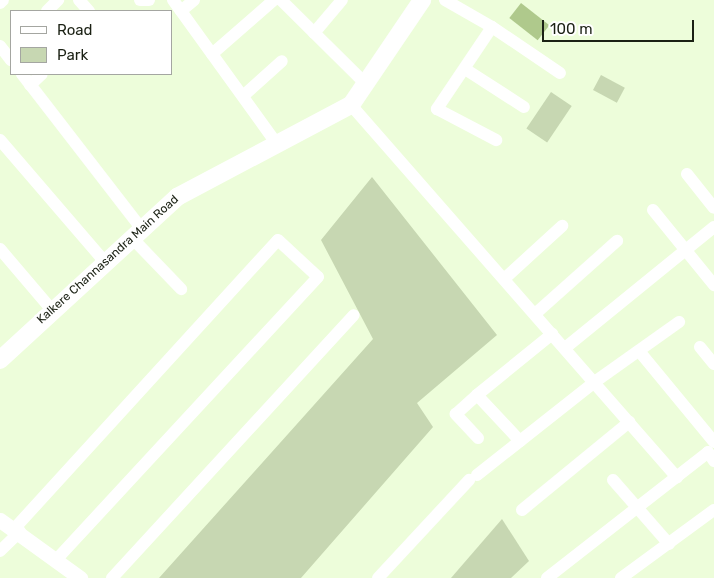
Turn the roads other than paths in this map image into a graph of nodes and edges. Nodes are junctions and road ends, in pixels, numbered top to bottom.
1 (3, 0) edge
2 (58, 0) edge
3 (79, 0) edge
4 (140, 0) edge
5 (149, 0) edge
6 (173, 0) edge
7 (194, 0) edge
8 (274, 0) edge
9 (281, 0) edge
10 (342, 0) edge
11 (422, 0) edge
12 (445, 0) edge
13 (0, 3) edge
14 (49, 10) edge
15 (88, 10) edge
16 (181, 11) junction
17 (492, 27) junction
18 (314, 33) junction
19 (212, 54) junction
20 (282, 61) dead end
21 (465, 69) junction
22 (560, 73) dead end
23 (23, 75) edge
24 (41, 75) edge
25 (366, 84) junction
26 (30, 85) junction
27 (242, 96) junction
28 (351, 105) junction
29 (524, 107) dead end
30 (0, 140) edge
31 (496, 140) dead end
32 (277, 144) junction
33 (687, 174) dead end
34 (714, 208) edge
35 (653, 210) dead end
36 (562, 226) dead end
37 (714, 228) edge
38 (137, 233) junction
39 (617, 241) dead end
40 (0, 249) edge
41 (686, 250) junction
42 (105, 262) junction
43 (504, 279) junction
44 (714, 285) edge
45 (181, 289) dead end
46 (52, 310) junction
47 (534, 314) junction
48 (354, 315) dead end
49 (679, 322) dead end
50 (552, 334) junction
51 (700, 347) dead end
52 (565, 348) junction
53 (639, 351) junction
54 (0, 360) edge
55 (714, 364) edge
56 (596, 381) junction
57 (477, 395) junction
58 (629, 422) junction
59 (478, 438) dead end
60 (520, 441) junction
61 (713, 451) edge
62 (677, 477) junction
63 (613, 480) dead end
64 (522, 510) dead end
65 (638, 510) junction
66 (714, 510) edge
67 (0, 520) edge
68 (17, 530) junction
69 (668, 544) junction
70 (0, 551) edge
71 (56, 560) junction
72 (71, 575) edge
73 (112, 578) edge
74 (378, 578) edge
75 (547, 578) edge
76 (621, 578) edge

1 - 13 street
2 - 14 street
3 - 15 street
4 - 5 street
6 - 16 street
7 - 16 street
8 - 19 street
9 - 18 street
10 - 18 street
11 - 25 main road, Kalkere Channasandra Main Road
12 - 17 street
16 - 19 street
17 - 21 street
17 - 22 street
18 - 25 street
19 - 27 street
20 - 27 street
21 - 29 street
21 - 31 street
23 - 26 street
24 - 26 street
25 - 28 main road, Kalkere Channasandra Main Road
26 - 38 street
27 - 32 street
28 - 32 main road, Kalkere Channasandra Main Road
28 - 43 street
30 - 42 street
32 - 38 main road, Kalkere Channasandra Main Road
33 - 34 street
35 - 41 street
36 - 43 street
37 - 41 street
38 - 42 main road, Kalkere Channasandra Main Road
38 - 45 street
39 - 47 street
40 - 46 street
41 - 44 street
41 - 52 street
42 - 46 main road, Kalkere Channasandra Main Road
43 - 47 street
46 - 54 main road, Kalkere Channasandra Main Road
47 - 50 street
48 - 73 street
49 - 53 street
50 - 52 street
50 - 57 street
51 - 55 street
52 - 56 street
53 - 56 street
53 - 61 street
56 - 58 street
56 - 60 street
57 - 59 street
57 - 60 street
58 - 62 street
58 - 64 street
60 - 74 street
61 - 62 street
62 - 65 street
63 - 65 street
65 - 69 street
65 - 75 street
66 - 69 street
67 - 68 street
68 - 70 street
68 - 71 street
68 - 71 street
69 - 76 street
71 - 72 street

